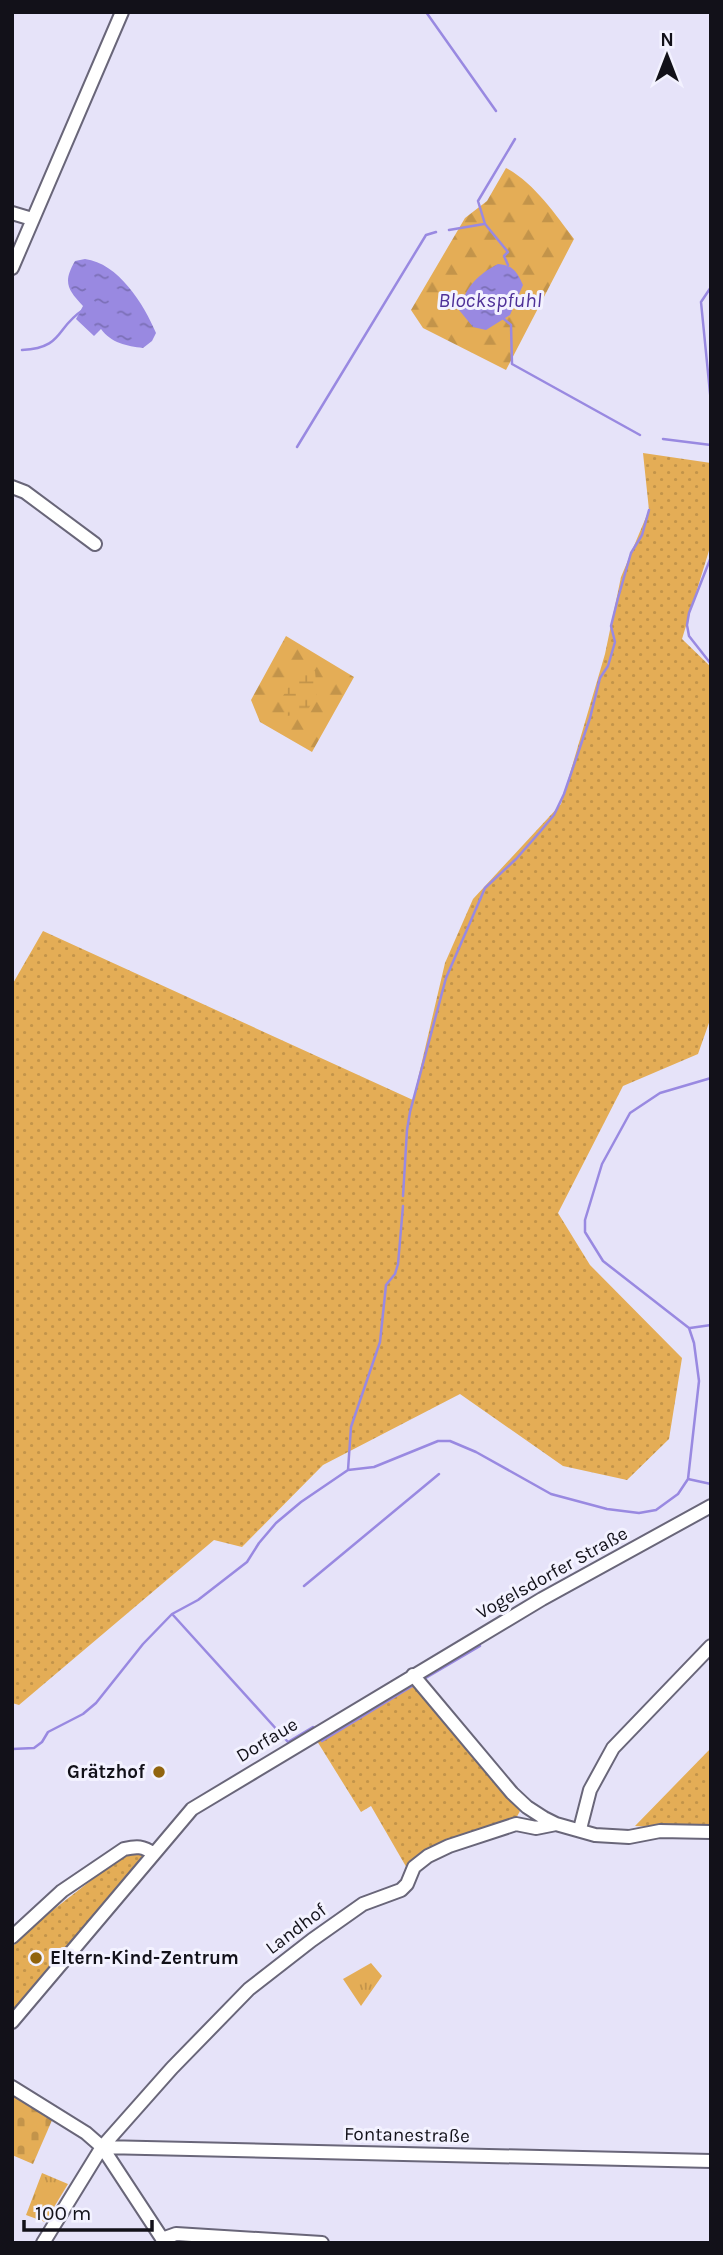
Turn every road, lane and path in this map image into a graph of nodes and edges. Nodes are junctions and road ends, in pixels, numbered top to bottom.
1 (122, 12) edge
2 (12, 213) edge
3 (33, 219) junction
4 (12, 268) edge
5 (12, 487) edge
6 (96, 544) dead end
7 (711, 1506) edge
8 (711, 1646) edge
9 (413, 1675) junction
10 (556, 1824) junction
11 (580, 1829) junction
12 (711, 1832) edge
13 (154, 1854) junction
14 (12, 1937) edge
15 (12, 2022) edge
16 (12, 2087) edge
17 (102, 2147) junction
18 (711, 2161) edge
19 (163, 2241) edge
20 (43, 2243) edge
21 (322, 2243) edge

1 - 3 street
2 - 3 street
3 - 4 street
5 - 6 street
7 - 9 street, Vogelsdorfer Straße
8 - 11 street
9 - 10 street
9 - 13 street, Dorfaue
10 - 11 street
10 - 17 street, Landhof
11 - 12 street
13 - 14 street
13 - 15 street, Dorfaue
16 - 17 street
17 - 18 street, Fontanestraße
17 - 19 street
17 - 20 street, Landhof
19 - 21 street

